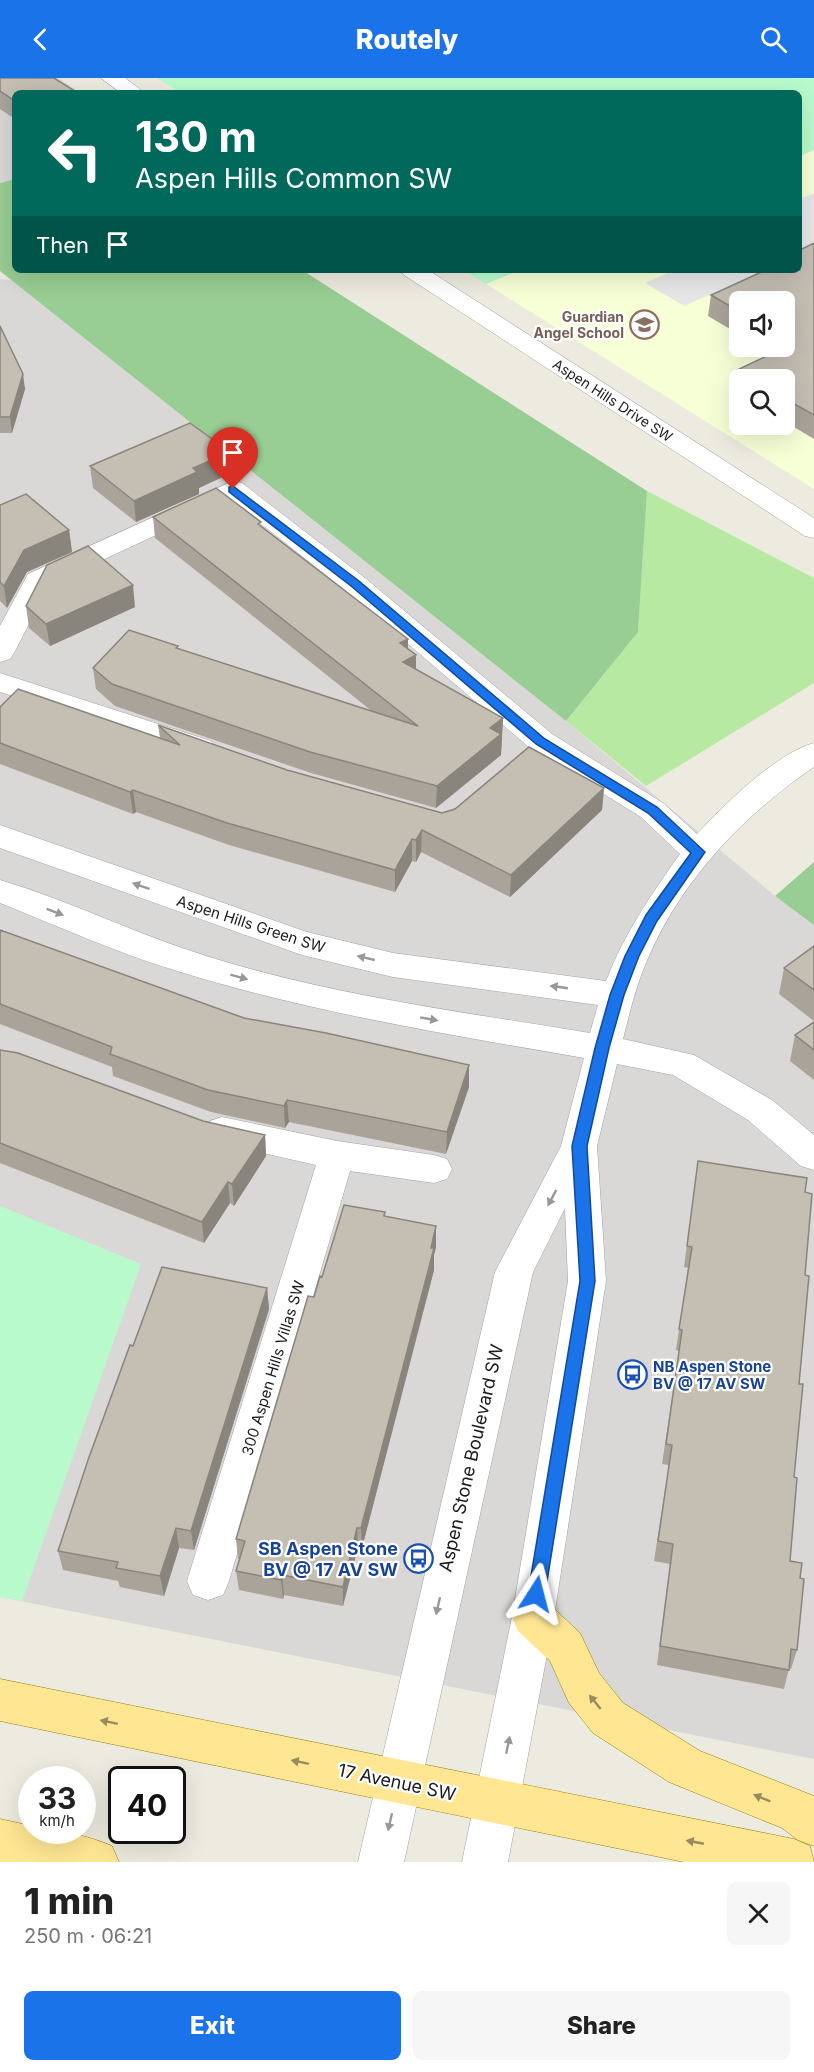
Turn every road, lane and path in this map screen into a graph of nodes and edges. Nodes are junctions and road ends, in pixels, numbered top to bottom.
1 (111, 78) edge
2 (130, 90) edge
3 (417, 273) edge
4 (814, 530) edge
5 (0, 653) edge
6 (0, 682) edge
7 (814, 753) edge
8 (225, 757) edge
9 (0, 836) edge
10 (698, 852) junction
11 (0, 891) edge
12 (617, 995) junction
13 (602, 1048) junction
14 (195, 1123) edge
15 (579, 1146) junction
16 (337, 1155) junction
17 (814, 1156) edge
18 (434, 1169) dead end
19 (208, 1581) dead end
20 (532, 1617) junction
21 (0, 1700) edge
22 (398, 1783) junction
23 (497, 1802) junction
24 (814, 1824) edge
25 (30, 1852) edge
26 (96, 1862) edge
27 (381, 1862) edge
28 (485, 1862) edge
29 (794, 1862) edge

1 - 2 street
3 - 4 street, Aspen Hills Drive SW
5 - 10 street
6 - 8 street
7 - 10 street, Aspen Stone Boulevard SW
12 -> 9 street, Aspen Hills Green SW
10 - 12 street, Aspen Stone Boulevard SW
11 -> 13 street
12 - 13 street, Aspen Stone Boulevard SW
13 - 15 street, Aspen Stone Boulevard SW
13 - 17 street
14 - 16 street
15 - 20 street, Aspen Stone Boulevard SW
15 -> 22 street, Aspen Stone Boulevard SW
16 - 18 street
16 - 19 street, 300 Aspen Hills Villas SW
23 -> 20 street, Aspen Stone Boulevard SW
24 -> 20 main road
22 -> 21 main road, 17 Avenue SW
22 - 23 main road, 17 Avenue SW
22 -> 27 street, Aspen Stone Boulevard SW
23 - 28 street, Aspen Stone Boulevard SW
29 -> 23 main road, 17 Avenue SW
25 - 26 main road

